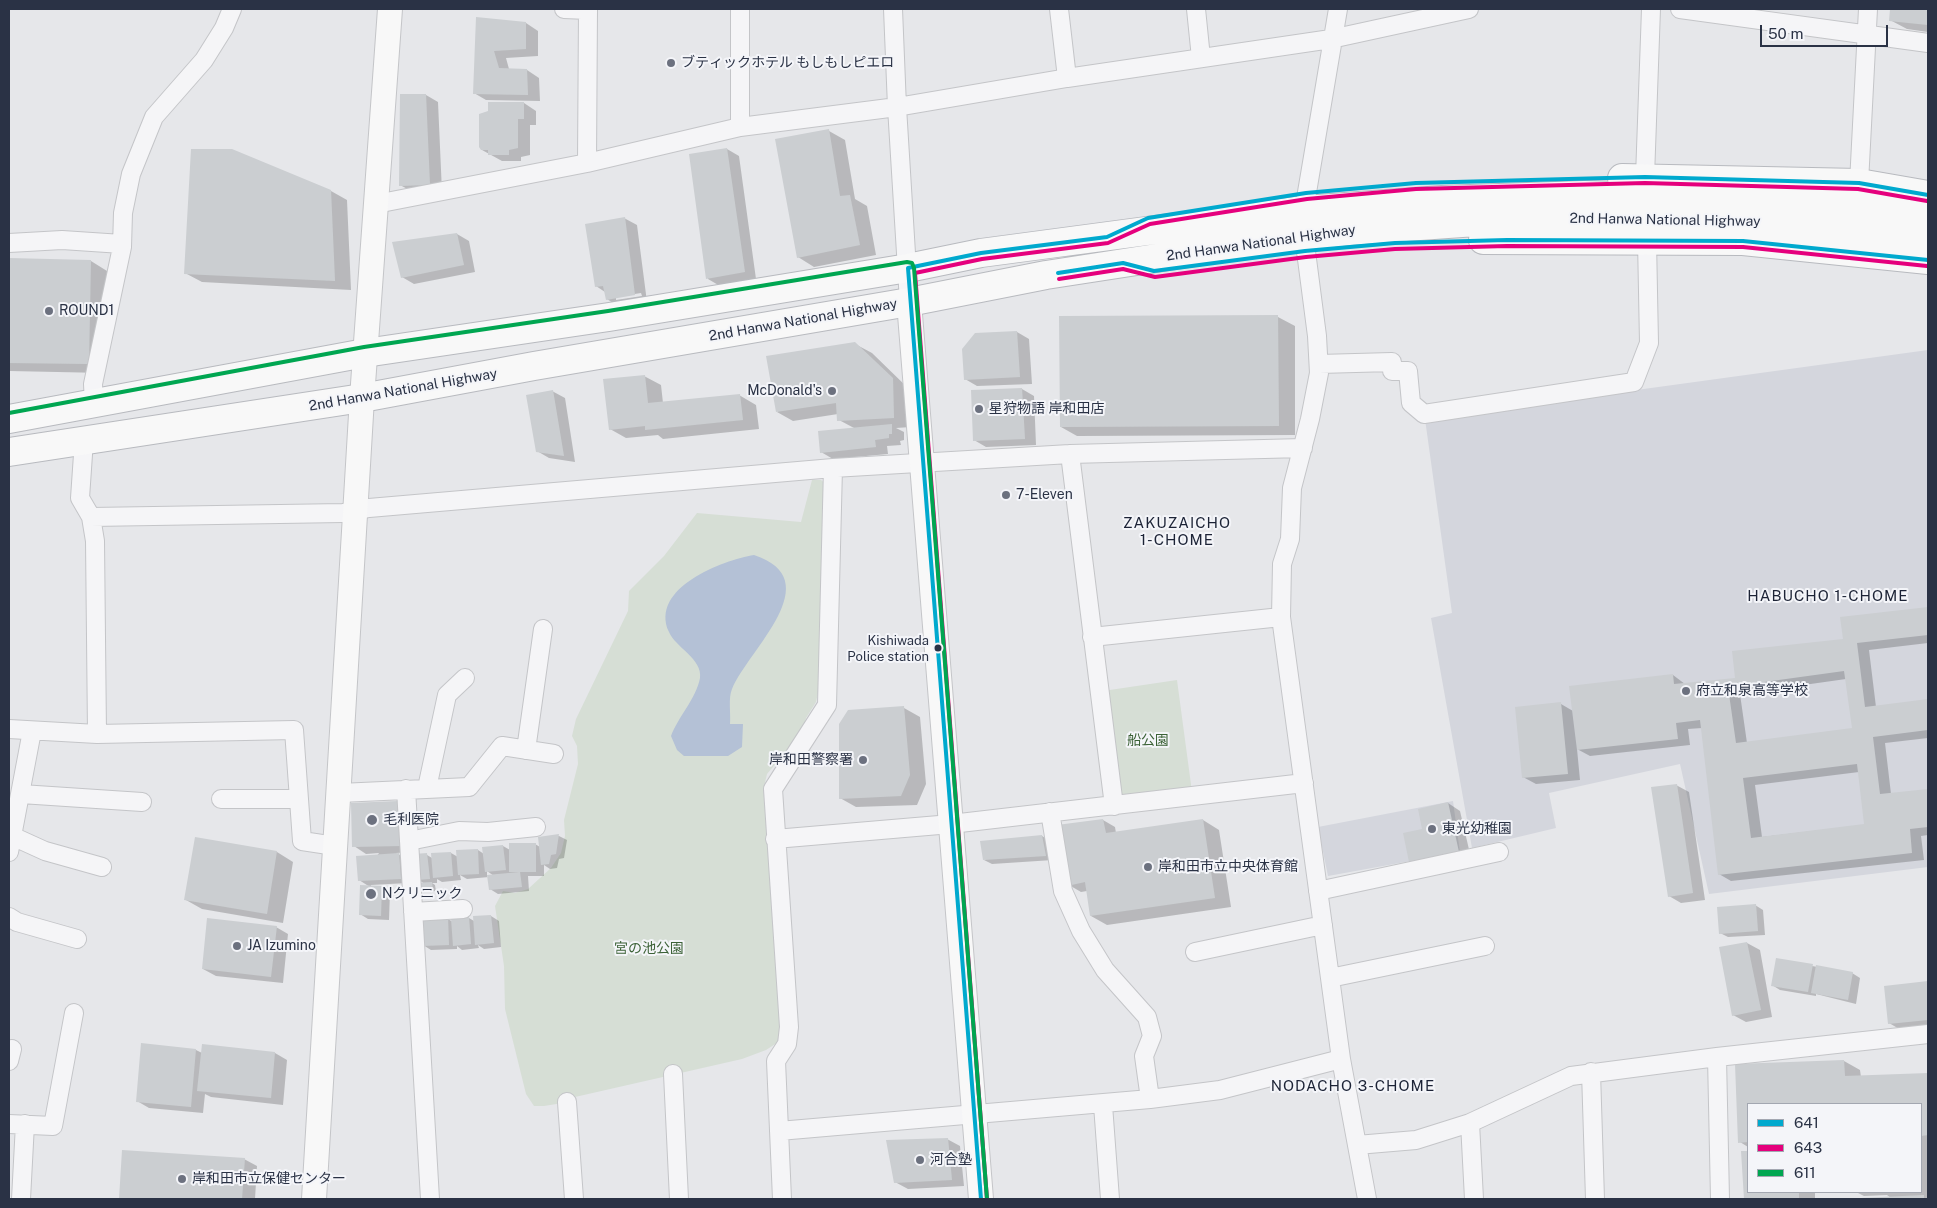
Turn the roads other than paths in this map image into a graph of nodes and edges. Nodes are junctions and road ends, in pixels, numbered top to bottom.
1 (232, 9) edge
2 (390, 9) edge
3 (564, 9) edge
4 (588, 9) edge
5 (740, 9) edge
6 (893, 9) edge
7 (1059, 9) edge
8 (1196, 9) edge
9 (1338, 9) edge
10 (1469, 9) edge
11 (1652, 9) edge
12 (1680, 9) edge
13 (1868, 9) edge
14 (1867, 34) junction
15 (1331, 39) junction
16 (1928, 43) edge
17 (1201, 58) junction
18 (1067, 78) junction
19 (897, 107) junction
20 (740, 127) junction
21 (587, 163) junction
22 (1645, 177) junction
23 (1859, 183) junction
24 (1928, 195) edge
25 (376, 204) junction
26 (1928, 218) edge
27 (1349, 219) junction
28 (1305, 223) junction
29 (1928, 239) edge
30 (1647, 240) junction
31 (9, 242) edge
32 (122, 244) junction
33 (1928, 260) edge
34 (908, 268) junction
35 (910, 302) junction
36 (365, 353) junction
37 (1319, 364) junction
38 (362, 398) junction
39 (94, 404) junction
40 (9, 419) edge
41 (84, 440) junction
42 (1303, 448) junction
43 (9, 452) edge
44 (1070, 454) junction
45 (922, 464) junction
46 (832, 468) junction
47 (357, 509) junction
48 (91, 518) junction
49 (1282, 617) junction
50 (543, 629) dead end
51 (1092, 637) junction
52 (465, 678) dead end
53 (9, 729) edge
54 (32, 732) junction
55 (97, 734) junction
56 (526, 750) junction
57 (554, 754) dead end
58 (1304, 782) junction
59 (427, 788) junction
60 (406, 789) junction
61 (340, 793) junction
62 (21, 794) junction
63 (221, 799) dead end
64 (299, 799) junction
65 (142, 802) dead end
66 (1114, 806) junction
67 (1050, 812) junction
68 (951, 824) junction
69 (536, 827) dead end
70 (775, 839) junction
71 (409, 841) junction
72 (11, 844) edge
73 (335, 846) junction
74 (1498, 852) dead end
75 (102, 867) dead end
76 (1318, 891) junction
77 (463, 909) dead end
78 (413, 912) junction
79 (9, 917) edge
80 (1323, 925) junction
81 (77, 939) dead end
82 (1484, 946) dead end
83 (1196, 952) dead end
84 (1330, 978) junction
85 (74, 1013) dead end
86 (1928, 1034) edge
87 (1717, 1057) junction
88 (1341, 1059) junction
89 (1591, 1072) junction
90 (673, 1074) dead end
91 (1150, 1100) junction
92 (568, 1102) dead end
93 (1103, 1105) junction
94 (974, 1115) junction
95 (1470, 1123) junction
96 (17, 1124) edge
97 (779, 1131) junction
98 (1357, 1145) junction
99 (22, 1199) edge
100 (314, 1199) edge
101 (430, 1199) edge
102 (574, 1199) edge
103 (679, 1199) edge
104 (782, 1199) edge
105 (981, 1199) edge
106 (1110, 1199) edge
107 (1368, 1199) edge
108 (1474, 1199) edge
109 (1595, 1199) edge
110 (1720, 1199) edge

1 - 32 street
2 - 25 street
3 - 4 street
4 - 21 street
5 - 20 street
6 - 19 street
7 - 18 street
8 - 17 street
9 - 15 street
10 - 15 street
11 - 22 street
12 - 14 street
13 - 14 street
14 - 16 street
14 - 23 street
15 - 17 street
15 - 28 street
17 - 18 street
18 - 19 street
19 - 20 street
19 - 34 street
20 - 21 street
21 - 25 street
22 - 23 highway
22 - 28 highway
23 - 24 highway
25 - 36 street
26 - 27 highway, 2nd Hanwa National Highway
27 - 28 highway, 2nd Hanwa National Highway
27 - 29 highway, 2nd Hanwa National Highway
28 - 30 highway
28 - 34 highway
28 - 35 highway, 2nd Hanwa National Highway
28 - 37 street
30 - 33 highway
30 - 37 street
31 - 32 street
32 - 39 street
34 - 35 street
34 - 36 highway
35 - 38 highway, 2nd Hanwa National Highway
35 - 45 street
36 - 38 street
36 - 39 highway
37 - 42 street
38 - 41 highway, 2nd Hanwa National Highway
38 - 47 street
39 - 40 highway
41 - 43 highway, 2nd Hanwa National Highway
41 - 48 street
42 - 44 street
42 - 49 street
44 - 45 street
44 - 51 street
45 - 46 street
45 - 68 street
46 - 47 street
46 - 70 street
47 - 48 street
47 - 61 street
48 - 55 street
49 - 51 street
49 - 58 street
50 - 56 street
51 - 66 street
52 - 59 street
53 - 54 street
54 - 55 street
54 - 62 street
55 - 64 street
56 - 57 street
56 - 59 street
58 - 66 street
58 - 76 street
59 - 60 street
60 - 61 street
60 - 71 street
61 - 73 street
62 - 65 street
62 - 72 street
63 - 64 street
64 - 73 street
66 - 67 street
67 - 68 street
67 - 91 street
68 - 70 street
68 - 94 street
69 - 71 street
70 - 97 street
71 - 78 street
72 - 75 street
73 - 100 street
74 - 76 street
76 - 80 street
77 - 78 street
78 - 101 street
79 - 81 street
80 - 83 street
80 - 84 street
82 - 84 street
84 - 88 street
85 - 96 street
86 - 87 street
87 - 89 street
87 - 110 street
88 - 91 street
88 - 98 street
89 - 95 street
89 - 109 street
90 - 103 street
91 - 93 street
92 - 102 street
93 - 94 street
93 - 106 street
94 - 97 street
94 - 105 street
95 - 98 street
95 - 108 street
96 - 99 street
97 - 104 street
98 - 107 street

